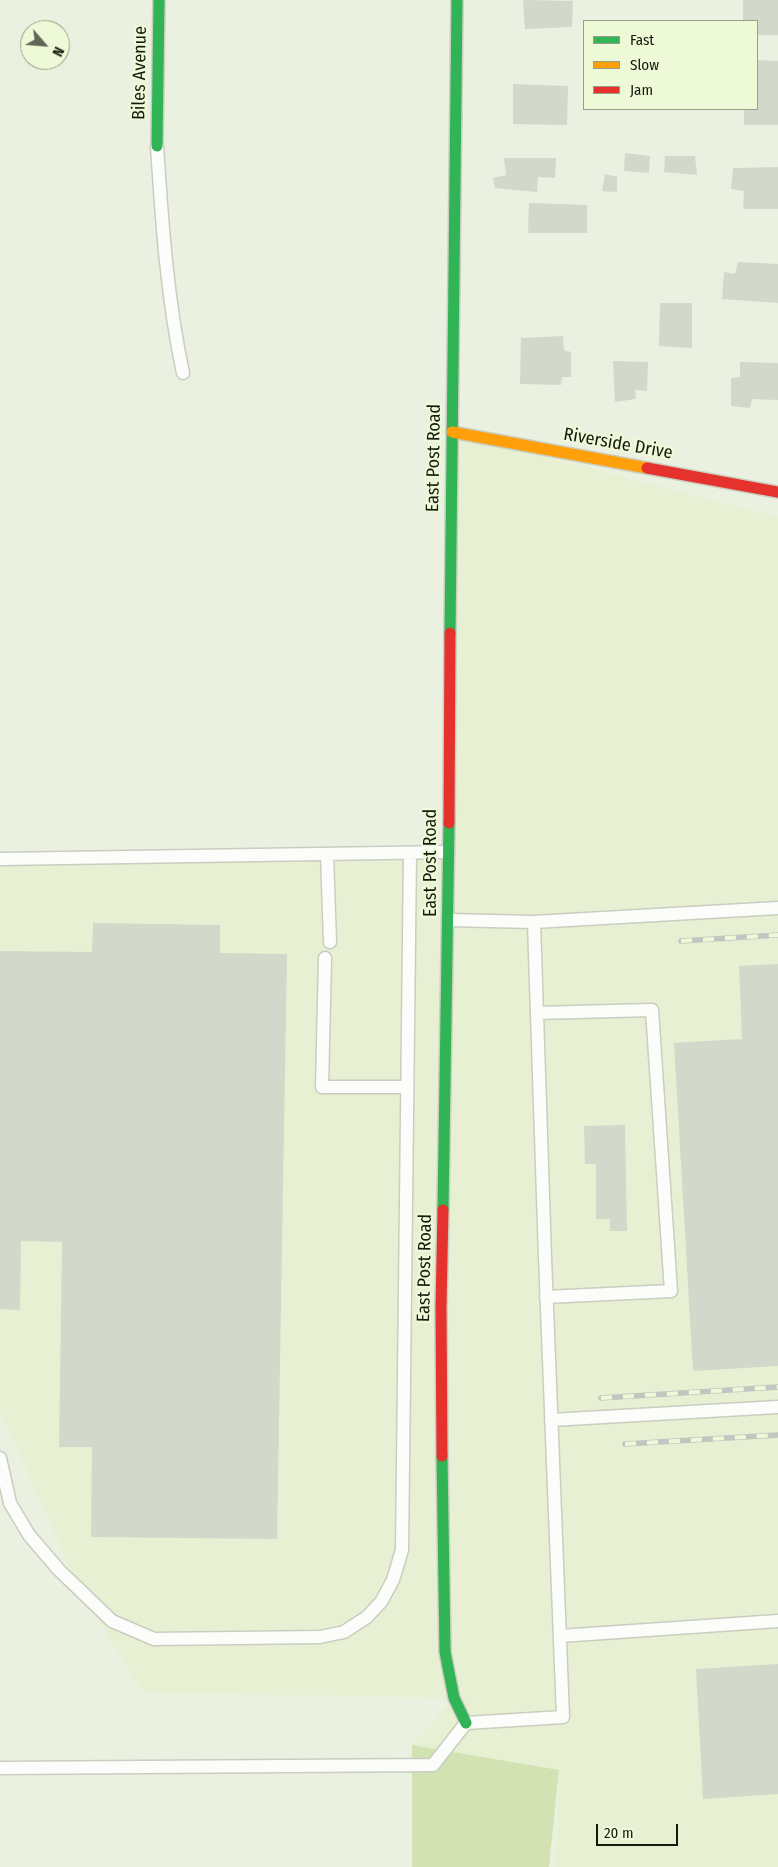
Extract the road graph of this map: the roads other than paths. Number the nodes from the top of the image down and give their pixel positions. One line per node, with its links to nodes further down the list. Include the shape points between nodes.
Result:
1 (159, 0): 3 (street, Biles Avenue)
2 (457, 0): 5 (street, East Post Road)
3 (157, 146): 4 (lane, via 163,249 174,333)
4 (183, 373)
5 (452, 432): 6 (street, Riverside Drive); 7 (street, East Post Road)
6 (778, 492)
7 (448, 852): 8 (lane); 12 (street, East Post Road)
8 (410, 853): 9 (lane); 17 (lane)
9 (327, 854): 10 (lane); 14 (lane)
10 (0, 859)
11 (778, 908): 13 (lane)
12 (448, 920): 13 (lane); 24 (street, East Post Road, via 441,1307 445,1652 454,1698)
13 (534, 922): 16 (lane)
14 (330, 942)
15 (325, 958): 17 (lane, via 322,1087)
16 (537, 1013): 18 (lane); 18 (lane, via 652,1010 671,1291)
17 (407, 1087): 21 (lane, via 402,1550 393,1580 381,1602 367,1617 344,1632 320,1637 154,1639 146,1636 112,1621 58,1570 29,1535 10,1503)
18 (546, 1297): 20 (lane)
19 (778, 1407): 20 (lane)
20 (551, 1420): 23 (lane)
21 (0, 1458)
22 (778, 1621): 23 (lane)
23 (560, 1636): 24 (lane, via 563,1717)
24 (466, 1723): 25 (lane, via 433,1765)
25 (0, 1768)

